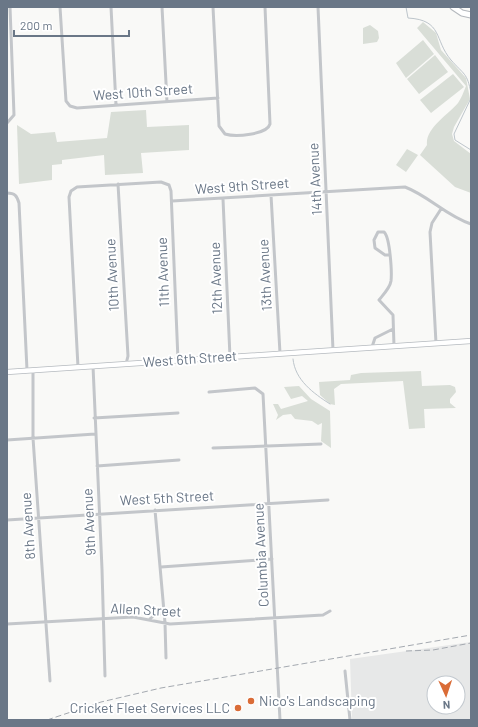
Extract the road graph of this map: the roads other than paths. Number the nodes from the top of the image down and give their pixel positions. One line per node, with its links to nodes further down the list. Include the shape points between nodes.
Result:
1 (10, 7): 13 (street, via 14,117)
2 (60, 7): 12 (street, West 10th Street, via 66,101 70,106 77,108)
3 (111, 7): 12 (street)
4 (162, 7): 11 (street)
5 (213, 7): 10 (street)
6 (265, 7): 10 (street, via 269,127 263,132 228,135 219,126)
7 (318, 7): 15 (street, 14th Avenue)
8 (453, 7): 9 (main road)
9 (471, 15)
10 (218, 98): 11 (street, West 10th Street)
11 (167, 102): 12 (street, West 10th Street)
12 (116, 105)
13 (7, 123)
14 (118, 184): 19 (street, 11th Avenue, via 168,184); 32 (street, 10th Avenue, via 128,356); 34 (street, via 77,187 71,191 69,197)
15 (326, 191): 17 (street, West 9th Street); 20 (street, West 9th Street, via 405,187); 28 (street, 14th Avenue)
16 (7, 193): 35 (street, 8th Avenue, via 14,193 19,203)
17 (271, 196): 18 (street, West 9th Street); 29 (street, 13th Avenue)
18 (223, 199): 19 (street, West 9th Street); 30 (street, 12th Avenue)
19 (172, 201): 31 (street, 11th Avenue)
20 (441, 209): 21 (street, West 9th Street, via 459,221); 25 (street, via 432,223 430,232)
21 (471, 224)
22 (390, 255): 22 (street, via 388,235 378,232 374,240 375,248 385,255); 23 (street, via 391,282 379,300 393,315)
23 (393, 329): 26 (street); 27 (street, via 375,338)
24 (471, 341): 25 (street, West 6th Street)
25 (436, 343): 26 (street, West 6th Street)
26 (394, 346): 27 (street, West 6th Street)
27 (372, 347): 28 (street, West 6th Street)
28 (333, 350): 29 (street, West 6th Street)
29 (280, 353): 30 (street, West 6th Street)
30 (230, 357): 31 (street, West 6th Street)
31 (178, 360): 32 (street, West 6th Street)
32 (126, 364): 33 (street, West 6th Street)
33 (93, 366): 34 (street, West 6th Street); 39 (street, 9th Avenue)
34 (78, 367): 35 (street, West 6th Street)
35 (30, 370): 36 (street, West 6th Street); 41 (street, 8th Avenue)
36 (7, 372)
37 (209, 392): 44 (street, Columbia Avenue, via 255,388 260,391 263,394)
38 (178, 413): 39 (street)
39 (94, 418): 40 (street, 9th Avenue)
40 (95, 434): 41 (street); 47 (street, 9th Avenue)
41 (33, 438): 42 (street); 52 (street, 8th Avenue)
42 (7, 440)
43 (321, 444): 44 (street)
44 (266, 446): 45 (street); 49 (street, Columbia Avenue)
45 (213, 448)
46 (179, 460): 47 (street)
47 (97, 466): 51 (street, 9th Avenue)
48 (328, 500): 49 (street, West 5th Street)
49 (269, 503): 50 (street, West 5th Street); 54 (street, Columbia Avenue)
50 (156, 510): 51 (street, West 5th Street); 55 (street)
51 (100, 513): 52 (street, West 5th Street); 58 (street, 9th Avenue)
52 (38, 517): 53 (street, West 5th Street); 61 (street, 8th Avenue)
53 (7, 520)
54 (272, 560): 55 (street); 59 (street, Columbia Avenue)
55 (161, 567): 57 (street)
56 (330, 611): 59 (street, Allen Street, via 323,615)
57 (164, 613): 60 (street, via 154,615); 62 (street)
58 (104, 618): 60 (street, Allen Street); 61 (street, Allen Street); 66 (street, 9th Avenue)
59 (275, 618): 62 (street, Allen Street); 68 (street, Columbia Avenue)
60 (150, 619): 62 (street, Allen Street)
61 (45, 621): 63 (street, Allen Street); 67 (street, 8th Avenue)
62 (165, 623): 64 (street)
63 (7, 624)
64 (166, 658)
65 (345, 671): 69 (street)
66 (105, 676)
67 (50, 681)
68 (280, 720)
69 (350, 720)

